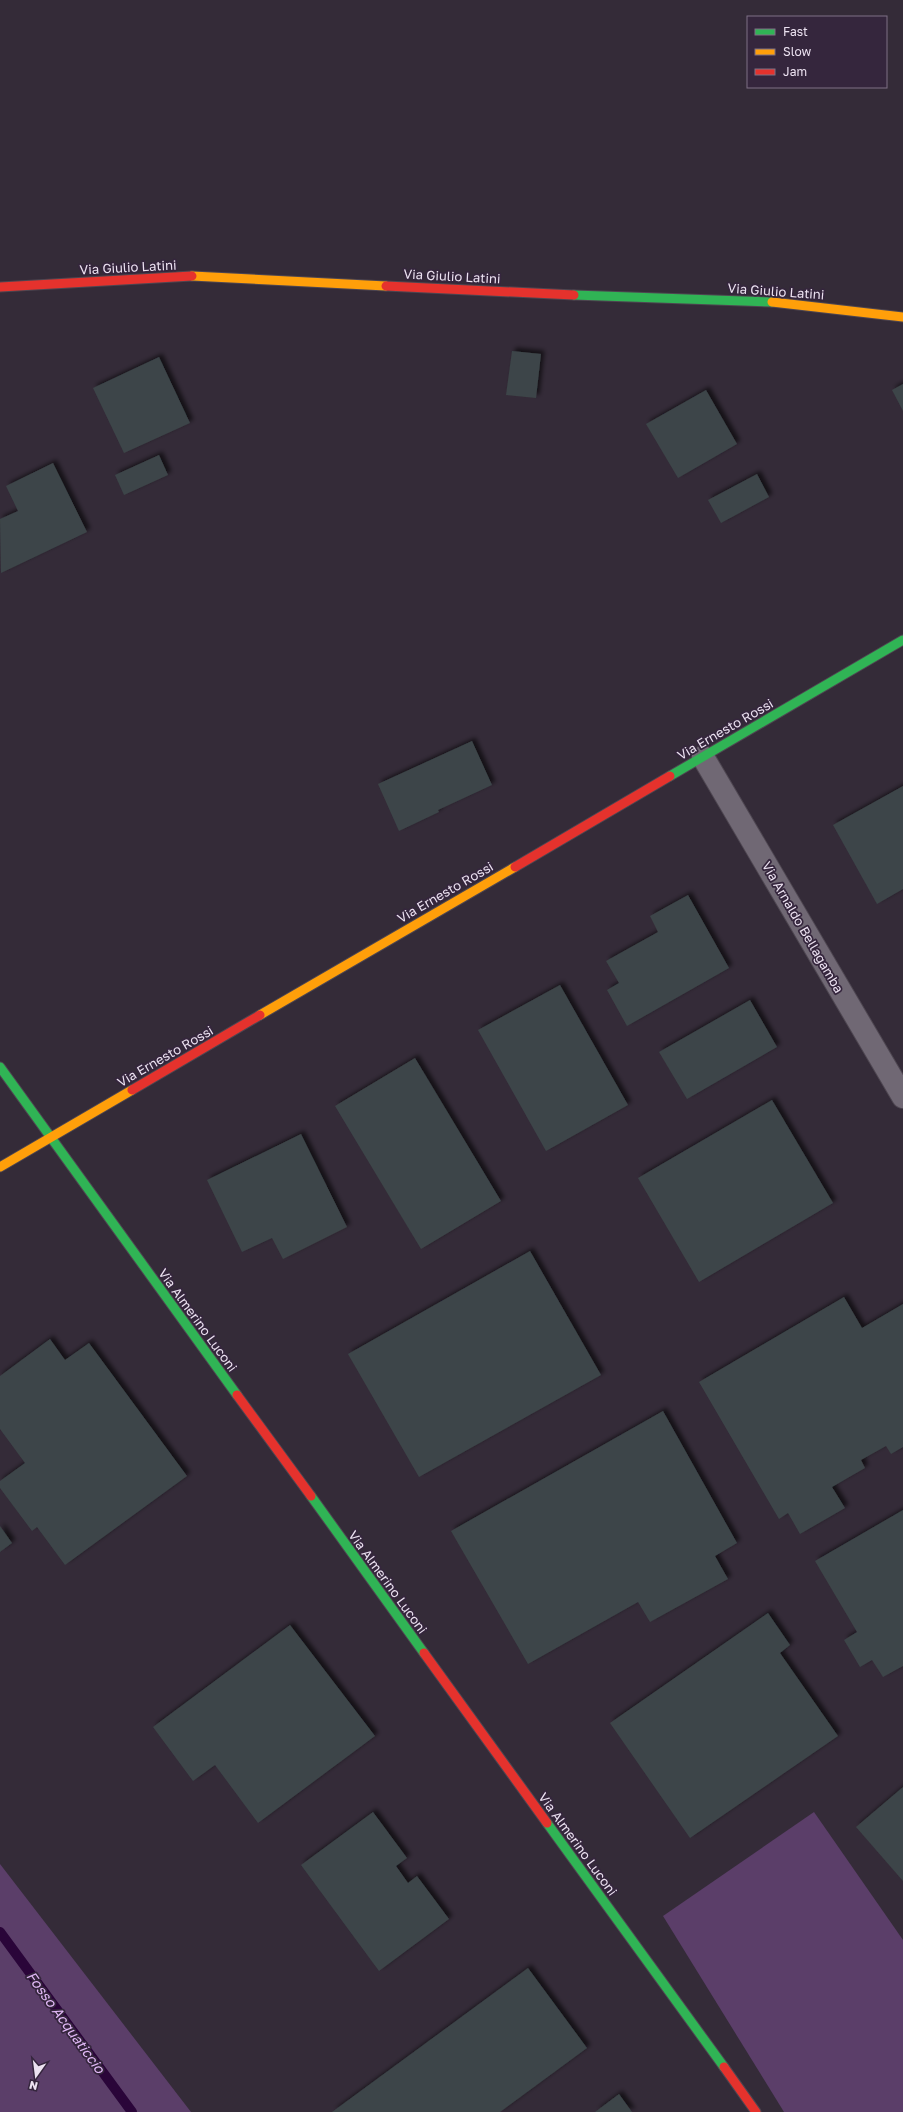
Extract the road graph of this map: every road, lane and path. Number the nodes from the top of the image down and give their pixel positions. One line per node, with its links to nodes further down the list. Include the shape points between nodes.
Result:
1 (0, 287): 2 (street, Via Giulio Latini, via 198,276 452,290 790,303)
2 (903, 317)
3 (903, 640): 4 (street, Via Ernesto Rossi)
4 (703, 757): 6 (street, Via Arnaldo Bellagamba); 7 (street, Via Ernesto Rossi)
5 (0, 1067): 7 (street, Via Almerino Luconi)
6 (903, 1097)
7 (50, 1138): 8 (street, Via Ernesto Rossi); 9 (street, Via Almerino Luconi)
8 (0, 1167)
9 (756, 2112)

